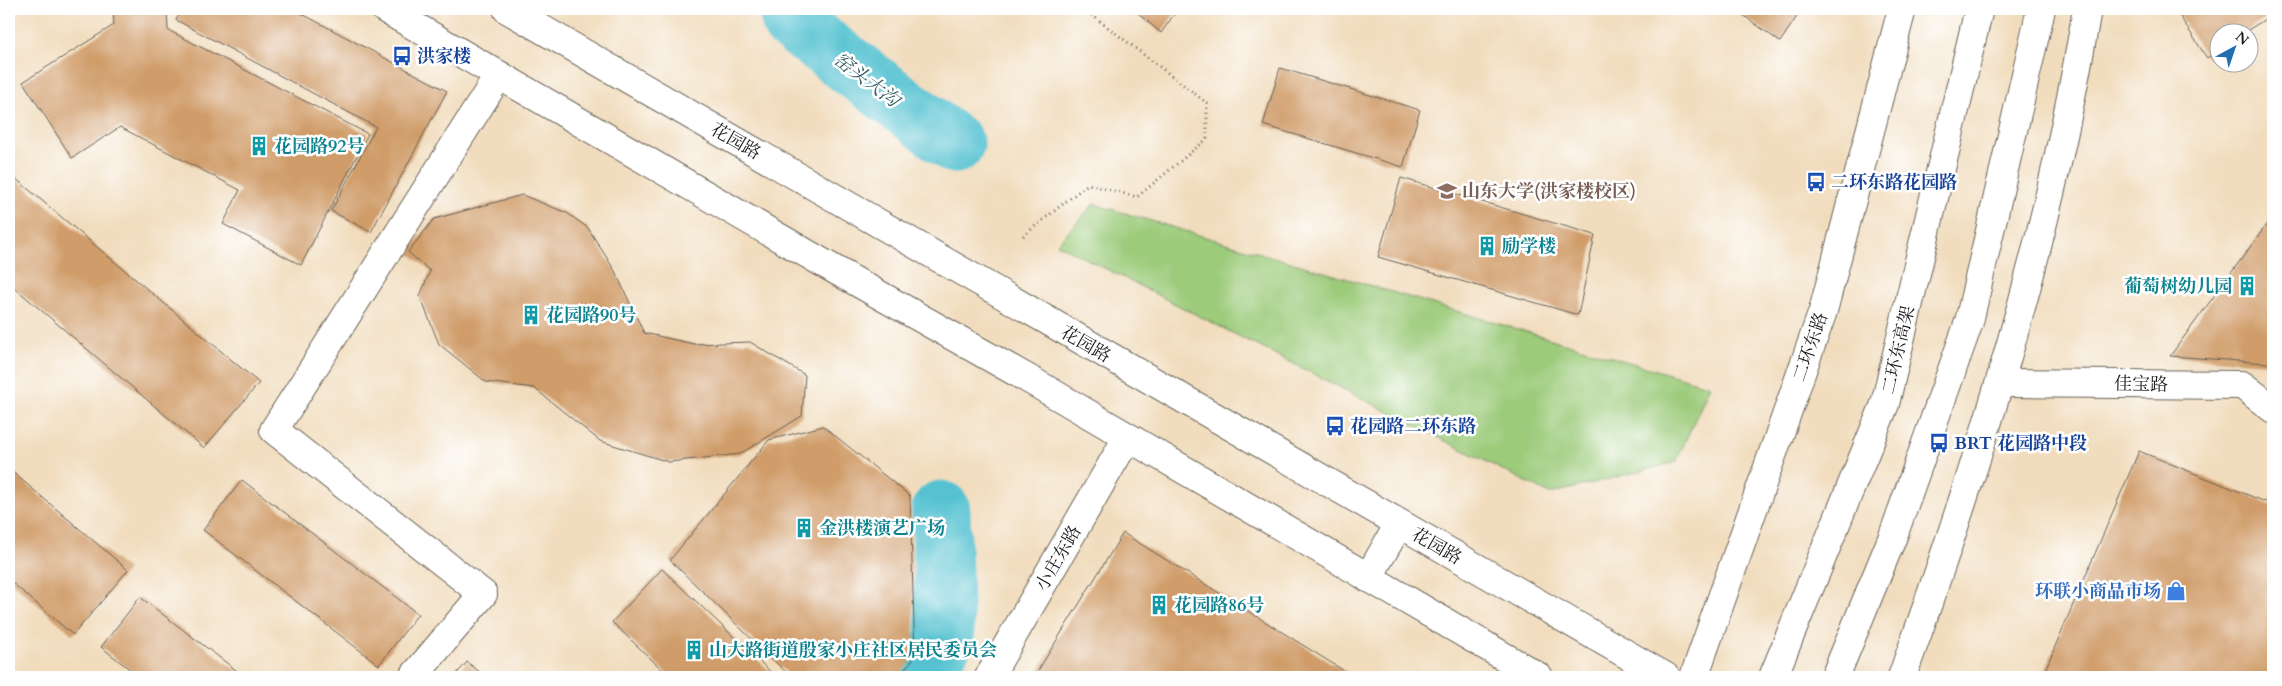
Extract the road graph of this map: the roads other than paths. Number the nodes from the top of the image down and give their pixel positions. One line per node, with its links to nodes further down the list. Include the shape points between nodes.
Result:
1 (384, 9): 7 (main road)
2 (1902, 9): 17 (main road, 二环东路, via 1822,311)
3 (1979, 9): 18 (main road, 二环东高架, via 1885,404)
4 (2041, 9): 19 (main road, via 1969,322 1893,536)
5 (2087, 9): 8 (main road, via 2062,145)
6 (511, 10): 11 (main road, 花园路)
7 (499, 75): 10 (main road); 13 (main road, via 274,430 483,594)
8 (2000, 383): 9 (main road, 佳宝路, via 2242,386); 20 (main road, via 1940,571)
9 (2273, 409)
10 (1127, 438): 12 (main road); 14 (main road, 小庄东路)
11 (1399, 524): 12 (main road); 16 (main road, 花园路)
12 (1368, 578): 15 (main road)
13 (413, 677)
14 (989, 677)
15 (1539, 677)
16 (1666, 677)
17 (1694, 677)
18 (1773, 677)
19 (1835, 677)
20 (1902, 677)

